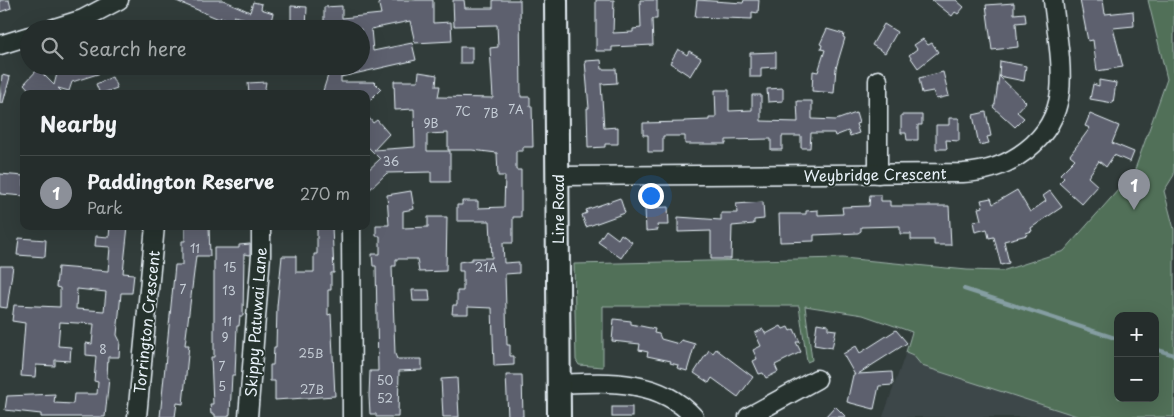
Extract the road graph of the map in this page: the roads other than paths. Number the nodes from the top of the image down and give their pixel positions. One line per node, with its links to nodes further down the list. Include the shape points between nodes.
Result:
1 (119, 0): 4 (street)
2 (556, 0): 9 (main road, Line Road)
3 (1053, 0): 8 (street, Weybridge Crescent, via 1060,93 1055,113 1030,148 1005,165 977,173)
4 (77, 20)
5 (20, 39): 6 (street)
6 (0, 45)
7 (878, 80): 8 (street)
8 (878, 174): 9 (street, Weybridge Crescent)
9 (556, 176): 14 (main road, Line Road)
10 (155, 230): 15 (street, Torrington Crescent)
11 (261, 230): 16 (street, Skippy Patuwai Lane)
12 (350, 230): 17 (street)
13 (817, 379): 20 (street)
14 (558, 384): 18 (main road, Line Road); 19 (street, via 609,383 646,387 674,400)
15 (137, 417)
16 (248, 417)
17 (352, 417)
18 (559, 417)
19 (694, 417)
20 (748, 417)

